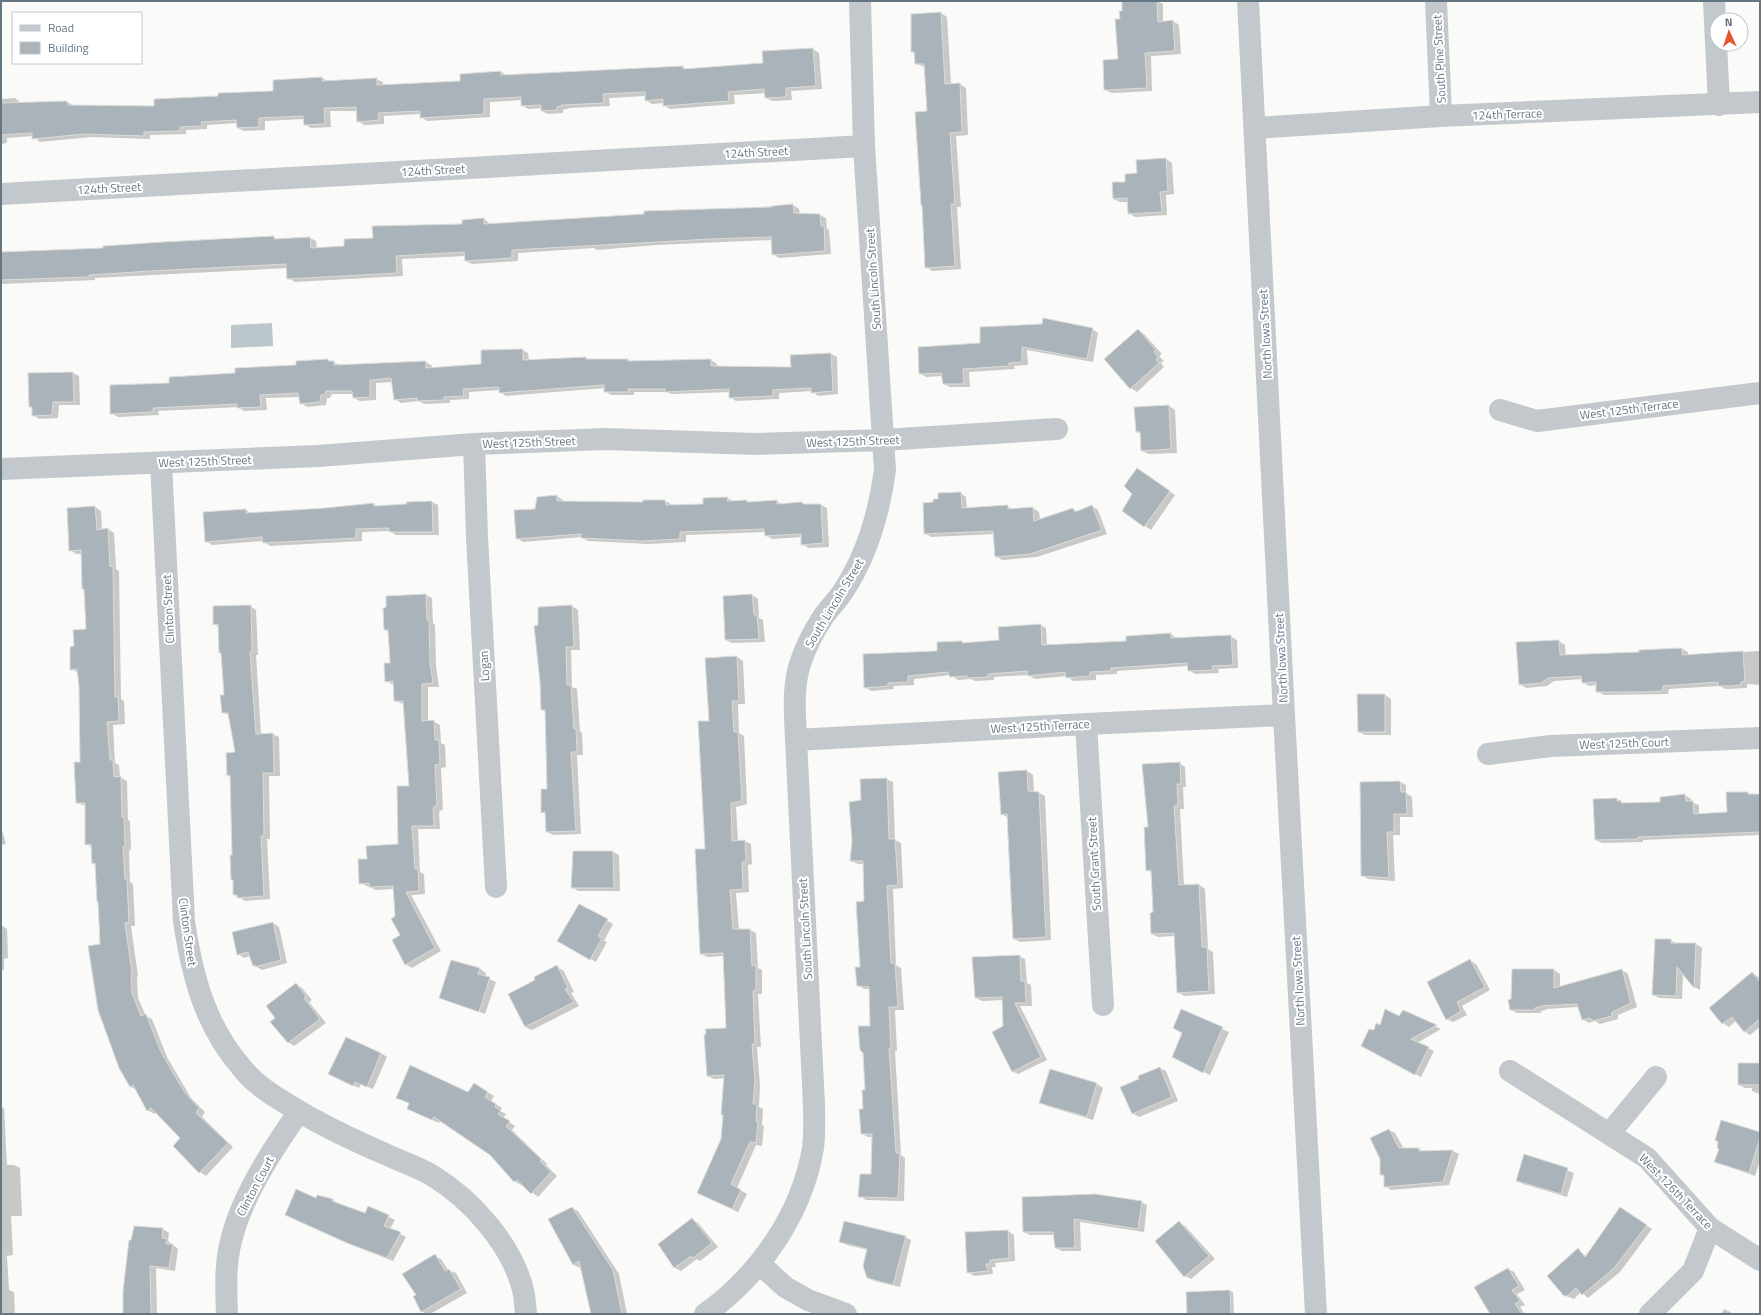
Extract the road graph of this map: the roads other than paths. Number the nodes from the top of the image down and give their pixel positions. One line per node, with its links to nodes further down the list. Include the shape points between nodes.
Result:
1 (860, 1): 9 (street, South Lincoln Street)
2 (1248, 1): 8 (street, North Iowa Street)
3 (1436, 1): 7 (street, South Pine Street)
4 (1714, 1): 6 (street)
5 (1760, 102): 6 (street, 124th Terrace)
6 (1719, 105): 7 (street, 124th Terrace)
7 (1441, 116): 8 (street, 124th Terrace)
8 (1255, 128): 18 (street, North Iowa Street)
9 (864, 146): 10 (street, 124th Street); 14 (street, South Lincoln Street)
10 (1, 194)
11 (1760, 393): 12 (street, West 125th Terrace, via 1538,420)
12 (1500, 410)
13 (1057, 429): 14 (street, West 125th Street)
14 (883, 440): 15 (street, West 125th Street, via 756,444 605,439); 21 (street, South Lincoln Street, via 885,470 882,498 872,534 858,566 842,593 823,616 800,662 796,683)
15 (474, 444): 16 (street, West 125th Street, via 318,456); 23 (street, Logan)
16 (161, 463): 17 (street, West 125th Street); 27 (street, Clinton Street, via 184,921 189,958 200,997 215,1030 242,1068 265,1091)
17 (1, 469)
18 (1284, 715): 19 (street, West 125th Terrace); 36 (street, North Iowa Street)
19 (1086, 724): 21 (street, West 125th Terrace); 24 (street, South Grant Street)
20 (1760, 738): 22 (street, West 125th Court, via 1551,746)
21 (796, 740): 31 (street, South Lincoln Street, via 814,1105 813,1146 798,1200)
22 (1488, 754)
23 (496, 887)
24 (1103, 1005)
25 (1510, 1071): 28 (street, West 126th Terrace)
26 (1656, 1077): 28 (street)
27 (299, 1112): 32 (street, Clinton Court, via 283,1134 240,1211 230,1242 226,1287); 33 (street, Clinton Street, via 319,1124 433,1176 469,1204 493,1230 508,1253 523,1289)
28 (1609, 1134): 29 (street, West 126th Terrace, via 1647,1158)
29 (1710, 1228): 30 (street, West 126th Terrace); 37 (street, via 1693,1270)
30 (1760, 1260)
31 (760, 1264): 34 (street, South Lincoln Street); 35 (street, via 785,1287 808,1300)
32 (227, 1314)
33 (526, 1314)
34 (705, 1314)
35 (846, 1314)
36 (1316, 1314)
37 (1650, 1314)

